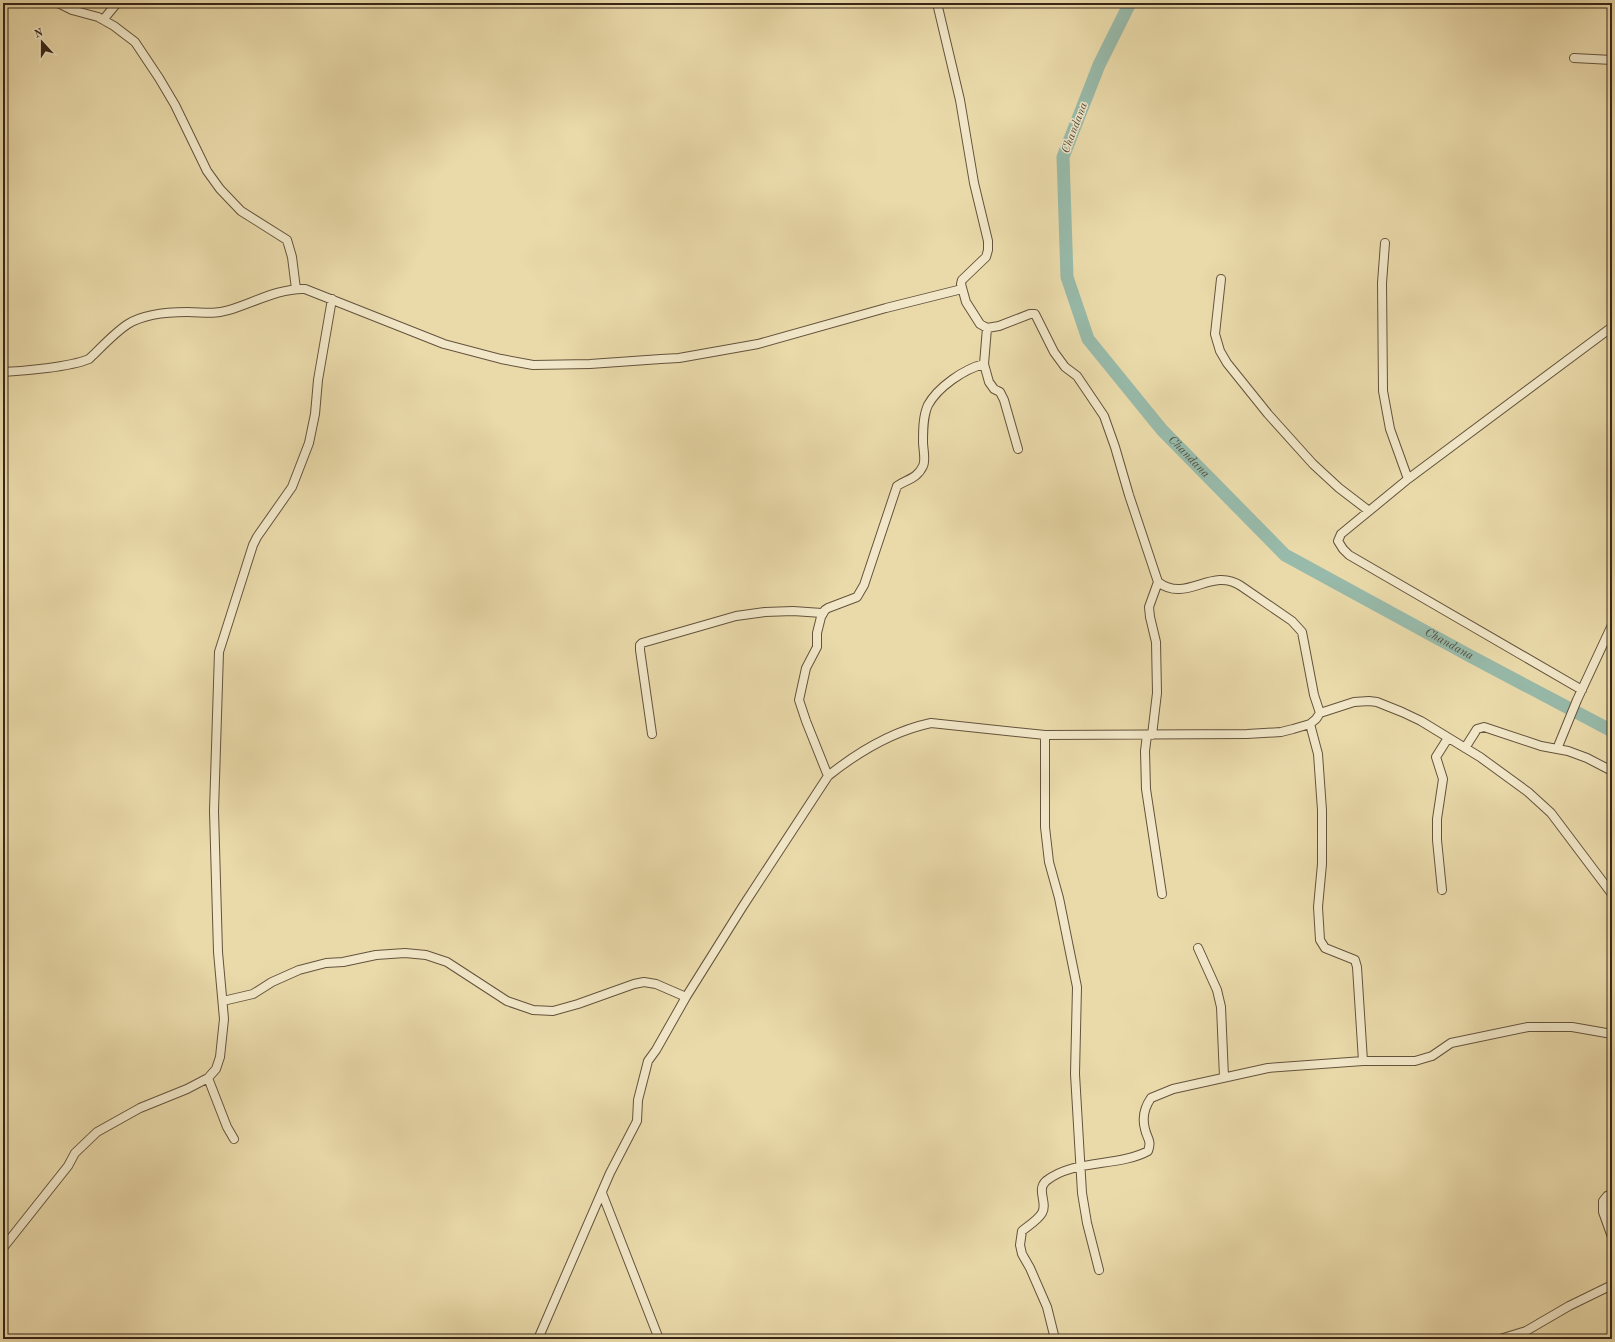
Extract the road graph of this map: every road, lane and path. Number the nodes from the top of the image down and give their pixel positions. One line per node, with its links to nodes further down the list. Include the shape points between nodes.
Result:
1 (58, 3): 4 (street)
2 (117, 3): 4 (street)
3 (937, 3): 10 (street, via 960,100 974,183 988,241 986,257 962,280)
4 (103, 20): 9 (street, via 135,42 145,56 175,105 207,171 220,189 241,212 287,240)
5 (1574, 58): 6 (street)
6 (1612, 60)
7 (1385, 243): 17 (street, via 1382,283 1383,391 1390,429)
8 (1221, 279): 18 (street, via 1215,334 1227,363 1312,464)
9 (296, 289): 11 (street, via 305,289); 15 (street, via 212,314 187,312 154,315 127,325 89,359 82,362)
10 (962, 289): 11 (street, via 758,344 679,358 533,365 444,344); 13 (street, via 966,302 980,324)
11 (332, 299): 38 (street, via 310,443 292,487 257,536 219,652 214,811 218,952)
12 (1612, 327): 17 (street)
13 (987, 328): 14 (street); 19 (street, via 1035,314 1058,357 1089,392 1104,416)
14 (984, 364): 16 (street, via 989,382 1000,392 1004,400); 20 (street, via 961,373 937,394 929,405 924,416 924,464 915,477 897,486 859,596 828,608)
15 (3, 372)
16 (1018, 449)
17 (1408, 479): 18 (street)
18 (1369, 510): 22 (street, via 1341,534 1338,541 1349,555)
19 (1158, 582): 23 (street, via 1168,588 1182,590 1221,579 1235,582 1292,621 1304,638 1314,695); 27 (street, via 1149,607 1156,642 1157,678)
20 (822, 613): 25 (street, via 793,611 736,616 642,643 640,650); 32 (street, via 816,647 806,668 800,700)
21 (1612, 625): 22 (street)
22 (1582, 690): 30 (street)
23 (1320, 713): 24 (street); 28 (street, via 1354,702 1377,702 1402,712)
24 (1310, 724): 27 (street, via 1281,732); 40 (street, via 1318,754 1322,810 1322,864 1318,907 1320,940 1325,948 1355,960)
25 (652, 734)
26 (1045, 735): 27 (street); 32 (street, via 931,723 919,725 891,736 845,762); 44 (street, via 1045,827 1049,862 1077,987 1075,1074)
27 (1150, 735): 34 (street, via 1145,751 1146,789)
28 (1448, 738): 29 (street); 33 (street, via 1436,757 1443,779 1437,819)
29 (1465, 748): 30 (street, via 1477,729 1484,727); 35 (street, via 1507,776 1551,813)
30 (1557, 749): 31 (street, via 1587,758)
31 (1612, 771)
32 (828, 776): 37 (street)
33 (1442, 890)
34 (1162, 894)
35 (1612, 894)
36 (1198, 948): 41 (street, via 1217,990 1221,1007)
37 (686, 997): 38 (street, via 656,984 644,982 553,1011 533,1010 507,1001 447,962 426,955 405,953 319,964 272,982 253,994); 45 (street, via 648,1061 638,1100 637,1122)
38 (223, 1001): 42 (street, via 220,1058 216,1069)
39 (1612, 1034): 40 (street, via 1572,1027 1528,1027 1451,1043 1432,1056 1415,1061)
40 (1363, 1061): 41 (street, via 1268,1068)
41 (1224, 1077): 44 (street, via 1173,1089 1150,1098 1144,1112 1145,1131 1150,1144 1148,1151 1139,1156)
42 (208, 1078): 43 (street); 48 (street, via 140,1108 97,1132 75,1153 68,1166)
43 (234, 1140)
44 (1081, 1166): 49 (street, via 1087,1223); 53 (street, via 1058,1174 1041,1188 1044,1208 1042,1214 1022,1231 1020,1240 1022,1254 1047,1307)
45 (602, 1194): 51 (street); 52 (street)
46 (1612, 1194): 47 (street, via 1603,1201)
47 (1612, 1237)
48 (3, 1248)
49 (1099, 1270)
50 (1612, 1285): 54 (street, via 1526,1331)
51 (538, 1339)
52 (659, 1339)
53 (1056, 1339)
54 (1500, 1339)

